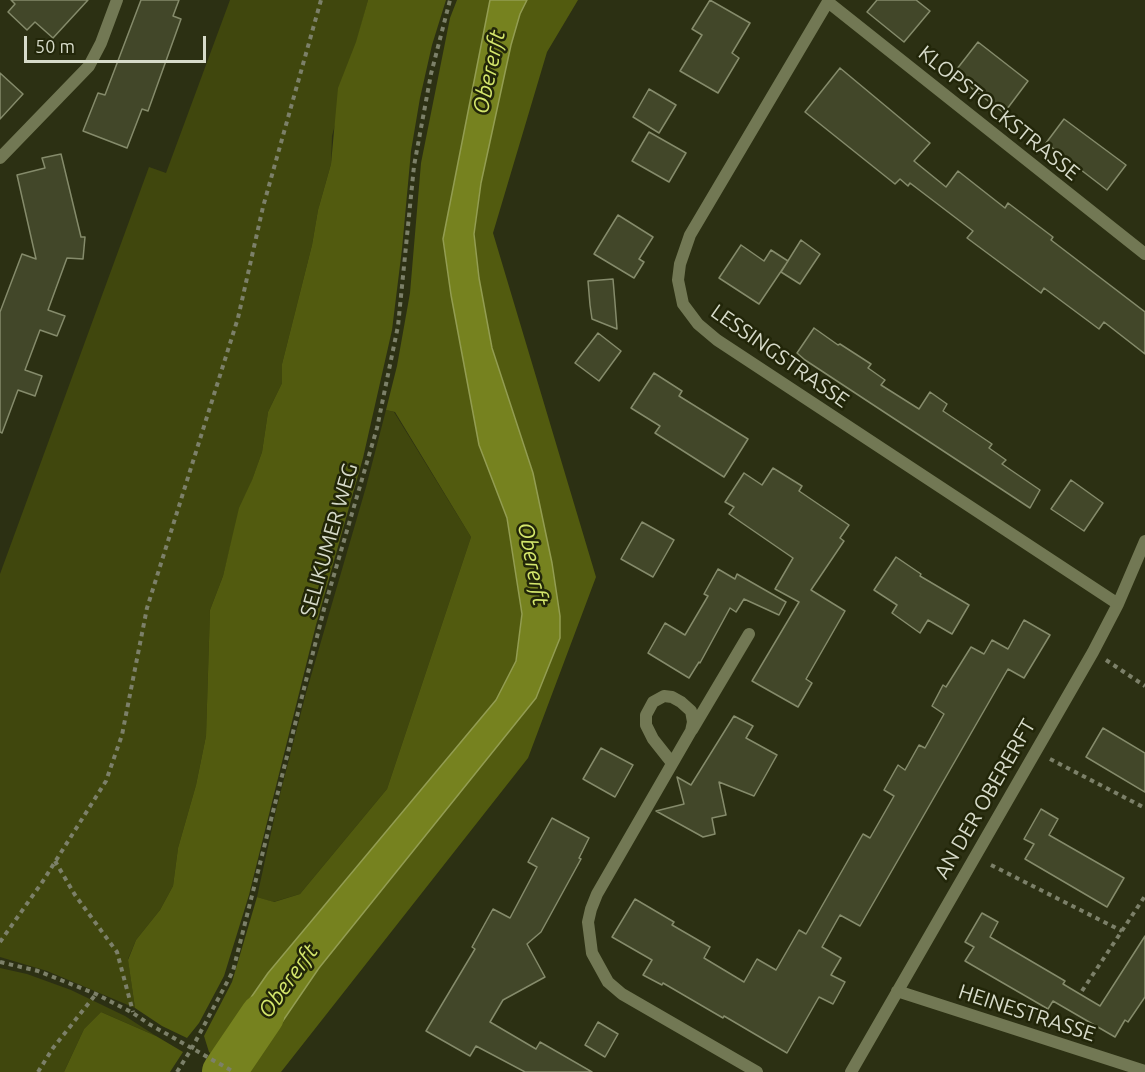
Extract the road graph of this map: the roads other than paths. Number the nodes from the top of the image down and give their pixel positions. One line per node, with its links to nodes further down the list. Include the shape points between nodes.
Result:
1 (117, 0): 3 (street, via 89,66)
2 (829, 1): 4 (street, KLOPSTOCKSTRASSE); 6 (street, LESSINGSTRASSE, via 690,234 678,280 683,304 717,340)
3 (0, 158)
4 (1145, 254)
5 (1145, 541): 6 (street, AN DER OBERERFT)
6 (1118, 604): 10 (street, AN DER OBERERFT)
7 (748, 634): 8 (street)
8 (692, 731): 9 (street); 9 (street, via 692,711 681,702 664,696 653,702 646,725)
9 (672, 763): 12 (street, via 603,881 591,909 588,922 592,953 609,982 622,994)
10 (897, 991): 11 (street, HEINESTRASSE); 13 (street, AN DER OBERERFT)
11 (1145, 1071)
12 (757, 1072)
13 (850, 1072)

